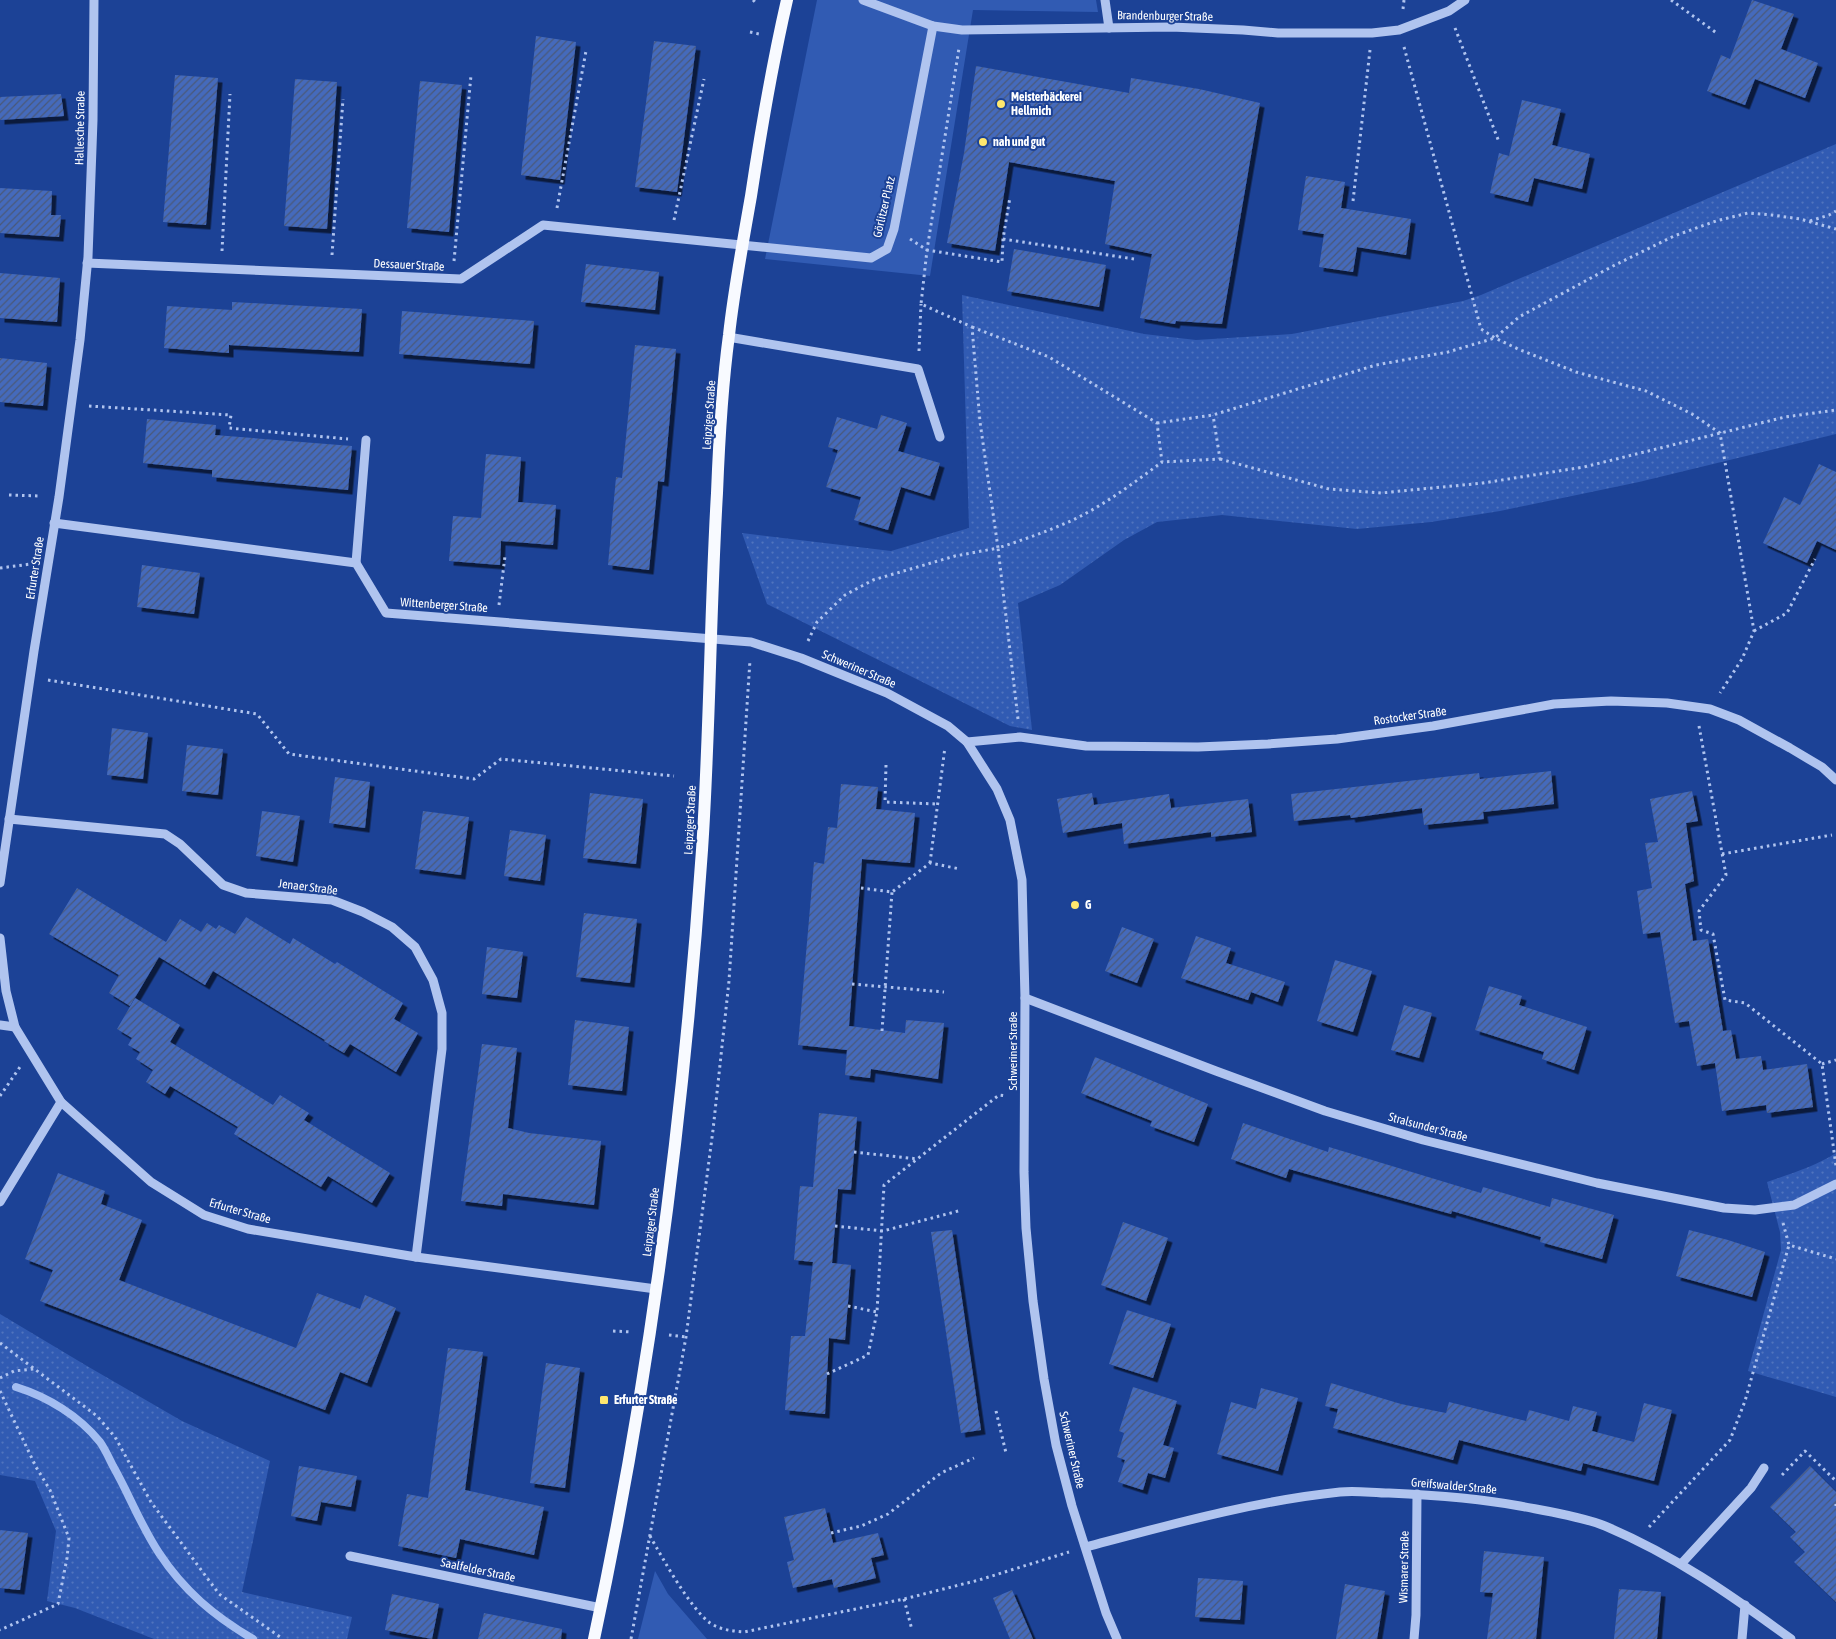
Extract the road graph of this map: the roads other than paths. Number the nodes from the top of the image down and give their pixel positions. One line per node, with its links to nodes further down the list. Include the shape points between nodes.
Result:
1 (94, 0): 9 (street, Hallesche Straße)
2 (787, 0): 8 (main road, Leipziger Straße, via 768,83)
3 (863, 0): 6 (street, Brandenburger Straße)
4 (1105, 0): 7 (street)
5 (1465, 0): 7 (street, Brandenburger Straße, via 1449,12 1399,30 1372,33)
6 (933, 26): 7 (street, Brandenburger Straße, via 962,30); 8 (street, Görlitzer Platz, via 894,229 887,249 871,258)
7 (1110, 28)
8 (743, 246): 9 (street, Dessauer Straße, via 543,225 461,279 452,280); 10 (main road, Leipziger Straße)
9 (88, 260): 13 (street, Erfurter Straße)
10 (728, 337): 11 (street, via 918,369); 15 (main road, Leipziger Straße, via 716,493)
11 (940, 436)
12 (366, 440): 14 (street)
13 (54, 523): 14 (street); 18 (street, Erfurter Straße)
14 (356, 563): 15 (street, Wittenberger Straße, via 386,613)
15 (712, 638): 16 (street, Schweriner Straße, via 751,642 801,658 886,693 948,726); 28 (main road, Leipziger Straße, via 702,847 691,988)
16 (967, 742): 17 (street, Rostocker Straße, via 1020,737 1086,746 1268,744 1433,726 1554,704 1667,703 1710,709 1738,720 1822,767); 21 (street, Schweriner Straße, via 997,789 1010,820 1022,880)
17 (1836, 780)
18 (9, 819): 19 (street, Erfurter Straße); 27 (street, Jenaer Straße, via 165,834 223,885 246,893 332,900 392,927 415,947 433,980 442,1013 442,1049)
19 (0, 883)
20 (0, 938): 23 (street, Erfurter Straße, via 6,990)
21 (1025, 998): 25 (street, Stralsunder Straße, via 1325,1111 1423,1140 1597,1183 1724,1208 1755,1210 1794,1205); 31 (street, Schweriner Straße, via 1025,1219 1033,1301 1056,1445)
22 (0, 1025): 23 (street)
23 (15, 1027): 24 (street, Erfurter Straße)
24 (61, 1102): 26 (street); 27 (street, Erfurter Straße, via 150,1182 204,1215 248,1228)
25 (1836, 1184)
26 (0, 1202)
27 (416, 1258): 28 (street, Erfurter Straße)
28 (656, 1289): 35 (main road, Leipziger Straße)
29 (1764, 1468): 33 (street, via 1751,1488)
30 (1417, 1494): 31 (street, Greifswalder Straße, via 1342,1492 1271,1502); 33 (street, Greifswalder Straße, via 1495,1501 1603,1525); 38 (street, Wismarer Straße)
31 (1086, 1547): 37 (street, Schweriner Straße)
32 (350, 1556): 35 (street, Saalfelder Straße)
33 (1682, 1563): 34 (street, Greifswalder Straße)
34 (1745, 1605): 39 (street); 40 (street, Greifswalder Straße)
35 (601, 1608): 36 (main road, Leipziger Straße)
36 (594, 1639)
37 (1117, 1639)
38 (1414, 1639)
39 (1742, 1639)
40 (1791, 1639)

